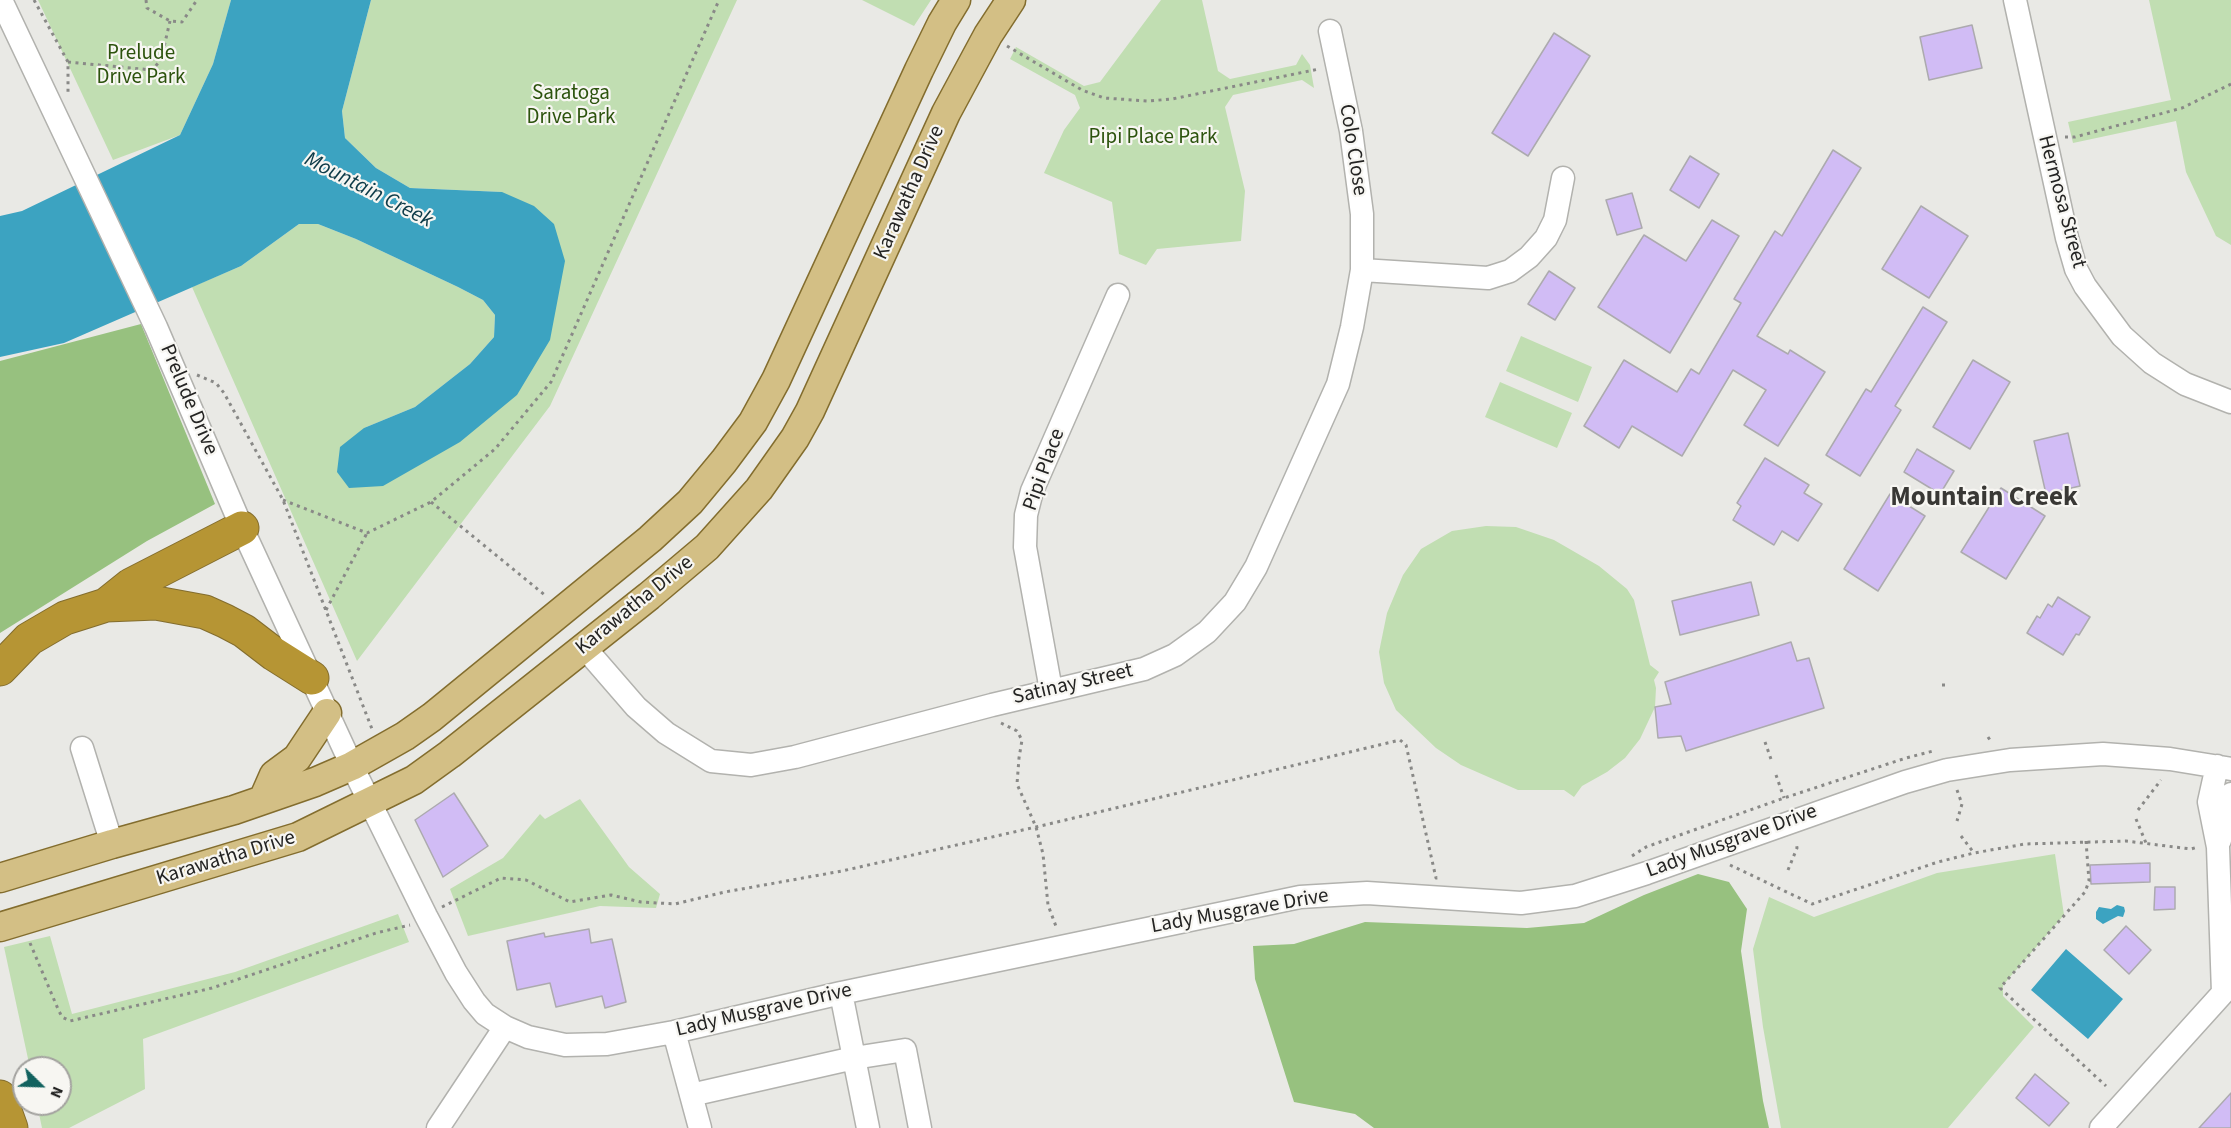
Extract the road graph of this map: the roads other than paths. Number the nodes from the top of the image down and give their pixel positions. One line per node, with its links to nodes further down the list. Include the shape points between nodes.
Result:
1 (0, 0): 12 (street, Prelude Drive, via 156,327)
2 (956, 0): 7 (main road, Karawatha Drive)
3 (968, 0): 7 (street, via 939,48)
4 (2014, 0): 11 (street, Hermosa Street, via 2067,238 2085,286 2122,336 2152,363 2186,384)
5 (999, 16): 14 (main road, Karawatha Drive, via 946,113 795,438 759,489 707,547)
6 (1330, 31): 9 (street, Colo Close, via 1351,131 1362,214)
7 (919, 70): 20 (main road, Karawatha Drive, via 781,370 753,422 724,461 690,502 650,539 447,705 405,736)
8 (1563, 178): 9 (street, via 1555,220 1546,238 1520,266 1501,275 1488,278)
9 (1362, 270): 17 (street, Satinay Street, via 1338,384 1256,567 1235,602 1207,632 1175,655 1144,669)
10 (1118, 295): 17 (street, Pipi Place, via 1032,491 1026,515 1025,547)
11 (2231, 402)
12 (242, 528): 13 (highway, via 131,585); 16 (street, Prelude Drive)
13 (106, 605): 15 (highway, via 65,618 46,629 21,646); 16 (highway, via 156,603 204,612 244,631)
14 (584, 647): 17 (street, Satinay Street, via 636,706 666,733 711,761 751,765); 24 (main road, Karawatha Drive, via 433,767)
15 (0, 669)
16 (312, 678): 18 (street, Prelude Drive)
17 (1051, 690)
18 (327, 713): 20 (street, Prelude Drive); 23 (main road, via 305,749 274,775)
19 (82, 748): 25 (street)
20 (352, 766): 23 (main road, Karawatha Drive); 24 (street, Prelude Drive)
21 (2224, 768): 26 (street, via 2209,802); 29 (street, Lady Musgrave Drive, via 2103,754 2010,760 1947,770 1575,896 1521,903 1367,893 1300,897)
22 (2231, 794): 26 (street)
23 (263, 800): 25 (main road, Karawatha Drive)
24 (369, 803): 28 (main road, Karawatha Drive, via 298,837); 31 (street, Lady Musgrave Drive, via 456,973 485,1014)
25 (112, 844): 27 (main road, Karawatha Drive)
26 (2218, 847): 30 (street)
27 (0, 878)
28 (13, 930)
29 (841, 993): 32 (street, Lady Musgrave Drive); 33 (street)
30 (2227, 996): 41 (street)
31 (505, 1027): 32 (street, Lady Musgrave Drive, via 565,1045 607,1044); 37 (street)
32 (674, 1032): 34 (street)
33 (854, 1058): 34 (street); 39 (street); 40 (street, via 905,1050)
34 (691, 1095): 38 (street)
35 (0, 1097): 36 (highway)
36 (11, 1128)
37 (438, 1128)
38 (700, 1128)
39 (868, 1128)
40 (920, 1128)
41 (2101, 1128)

